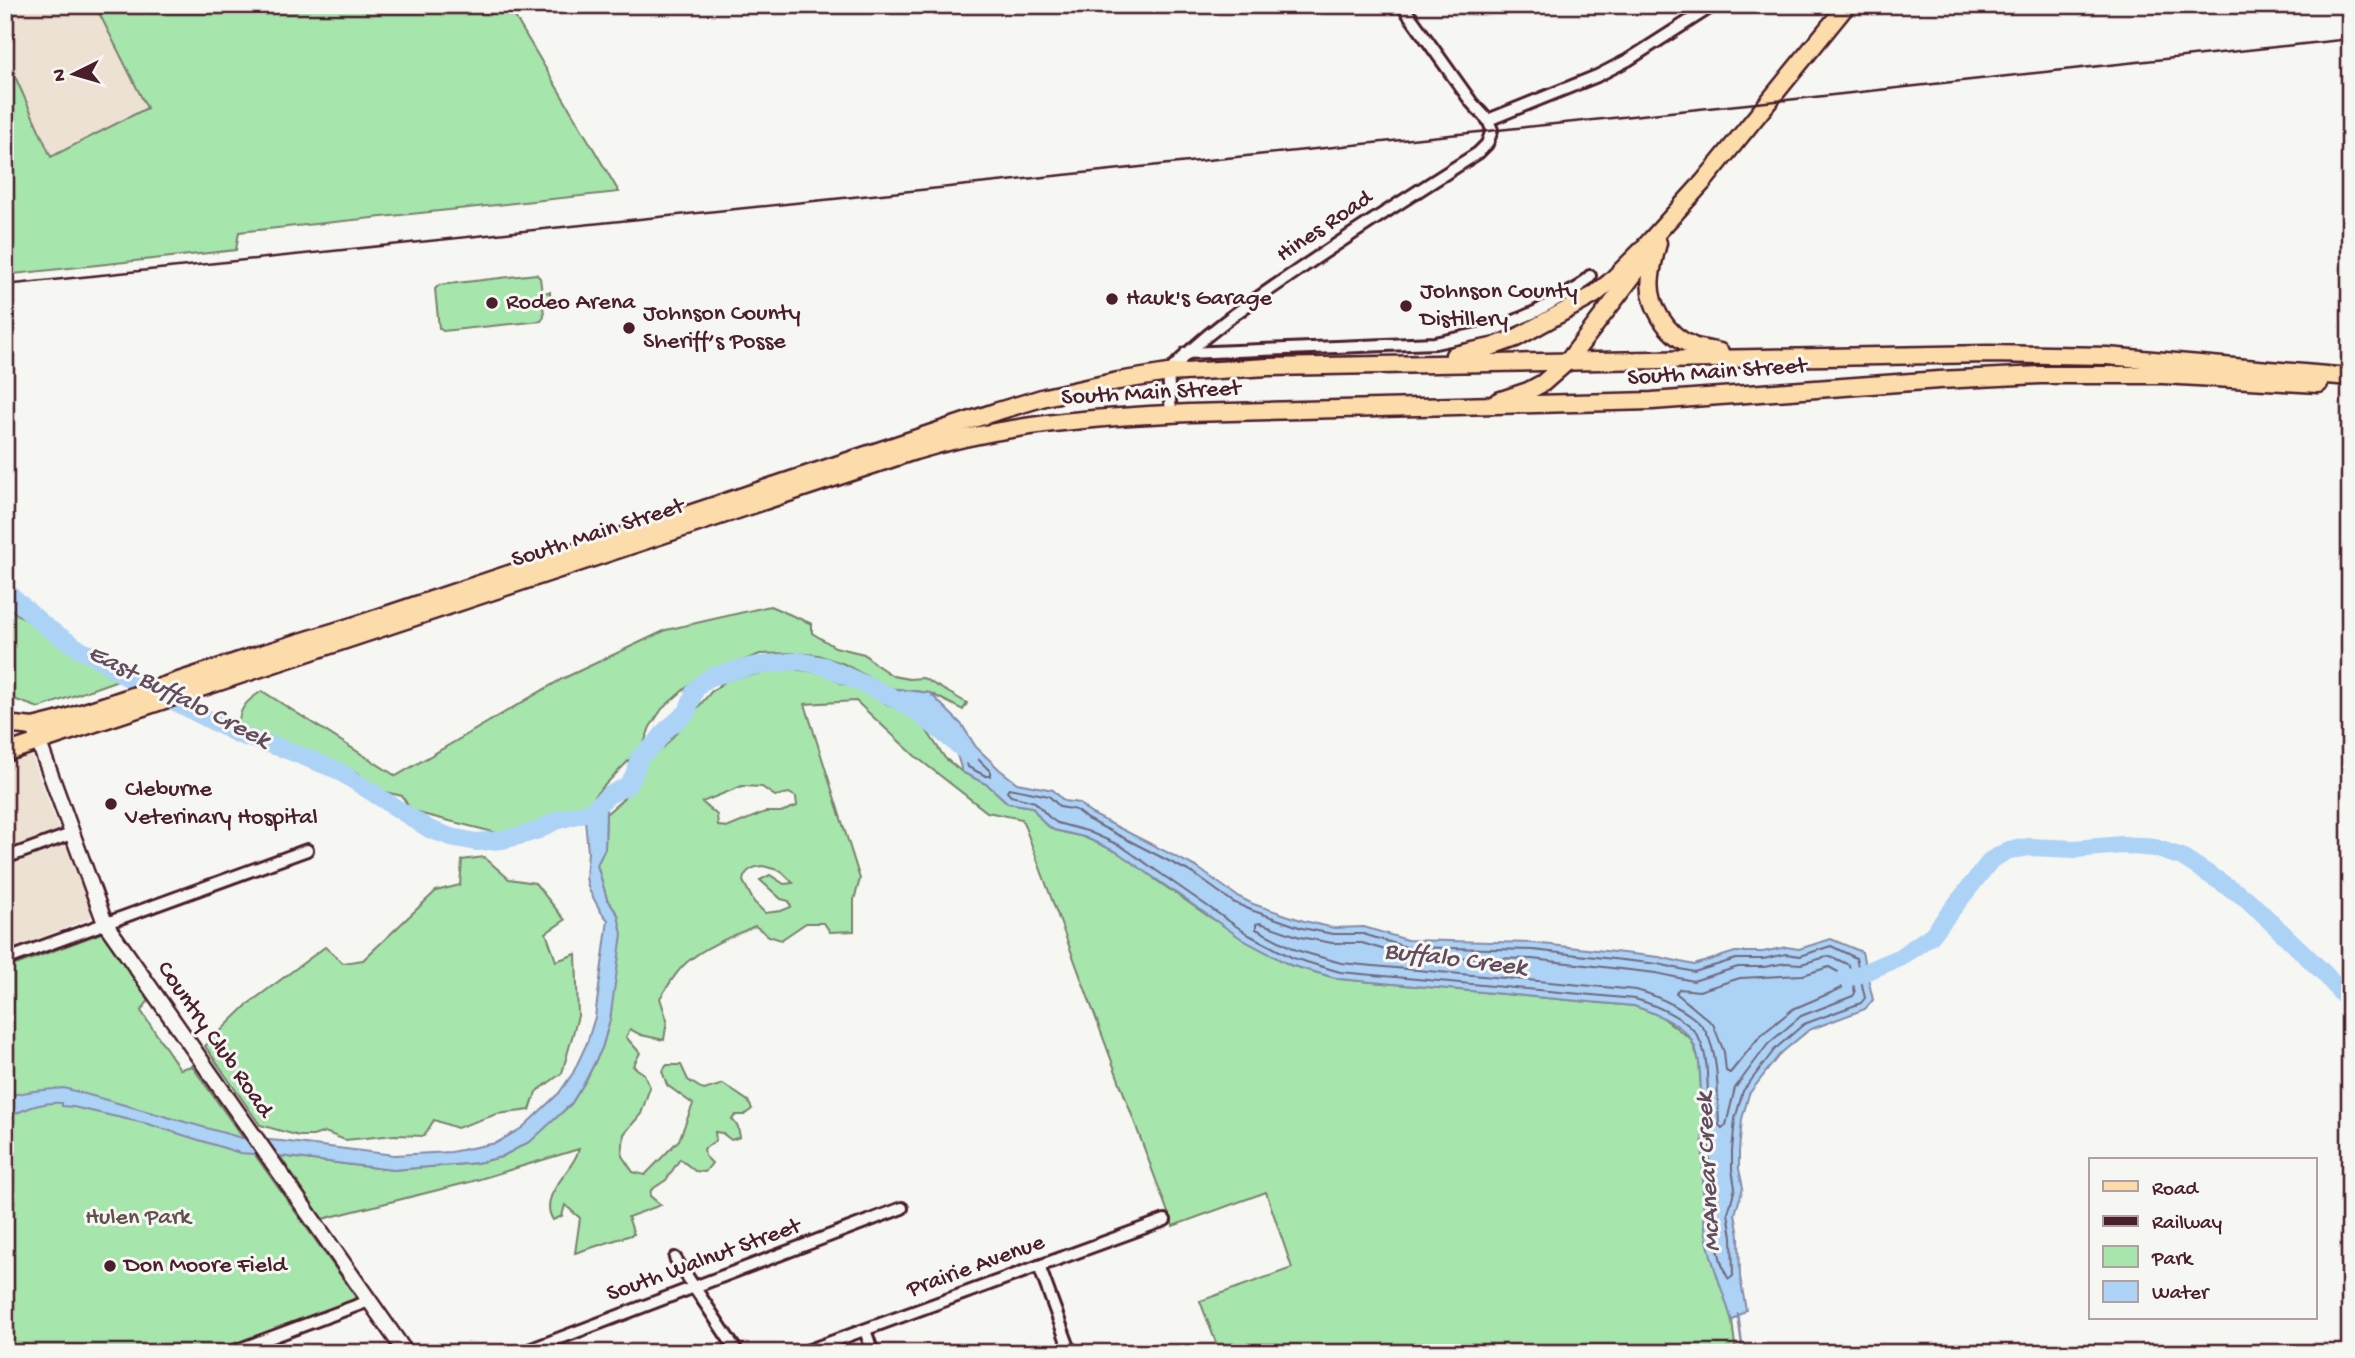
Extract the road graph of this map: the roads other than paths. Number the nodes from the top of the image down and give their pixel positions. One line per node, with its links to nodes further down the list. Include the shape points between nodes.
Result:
1 (1402, 5): 4 (street)
2 (1714, 5): 4 (street, via 1597,76)
3 (1847, 5): 5 (main road)
4 (1488, 120): 8 (street, Hines Road, via 1492,130 1478,153 1233,315)
5 (1704, 181): 6 (main road); 11 (main road, via 1594,295 1516,338)
6 (1658, 243): 9 (main road, via 1650,285 1663,321 1694,346); 10 (main road)
7 (1590, 276): 8 (street, via 1579,287 1492,331 1435,343)
8 (1186, 353): 12 (street, Hines Road)
9 (1743, 358): 10 (main road, South Main Street); 13 (main road, South Main Street, via 2108,356)
10 (1567, 361): 11 (main road, South Main Street); 15 (main road, via 1543,383)
11 (1414, 364): 12 (main road, South Main Street)
12 (1168, 373): 16 (street); 17 (main road, South Main Street, via 1045,397)
13 (2350, 377)
14 (2350, 387): 15 (main road, South Main Street, via 2163,375 2040,375 1652,401)
15 (1483, 407): 16 (main road, South Main Street)
16 (1171, 414): 17 (main road, South Main Street, via 1050,422 980,435)
17 (763, 496): 18 (main road, South Main Street, via 359,624)
18 (250, 665): 20 (main road, South Main Street); 21 (main road, South Main Street)
19 (5, 724): 20 (main road)
20 (33, 727): 21 (main road, Country Club Road)
21 (39, 744): 22 (main road, South Main Street); 23 (main road, Country Club Road)
22 (5, 753)
23 (71, 834): 25 (street); 26 (main road, Country Club Road)
24 (307, 850): 26 (street)
25 (5, 858)
26 (105, 923): 27 (street); 33 (main road, Country Club Road)
27 (5, 960)
28 (902, 1208): 32 (street, South Walnut Street)
29 (1165, 1220): 31 (street, Prairie Avenue)
30 (675, 1258): 32 (street)
31 (1039, 1266): 34 (street, Prairie Avenue); 41 (street)
32 (695, 1286): 37 (street, South Walnut Street); 38 (street)
33 (369, 1301): 35 (street); 36 (main road, Country Club Road)
34 (865, 1330): 39 (street, Prairie Avenue); 40 (street)
35 (229, 1353)
36 (406, 1353)
37 (521, 1353)
38 (738, 1353)
39 (802, 1353)
40 (873, 1353)
41 (1072, 1353)

